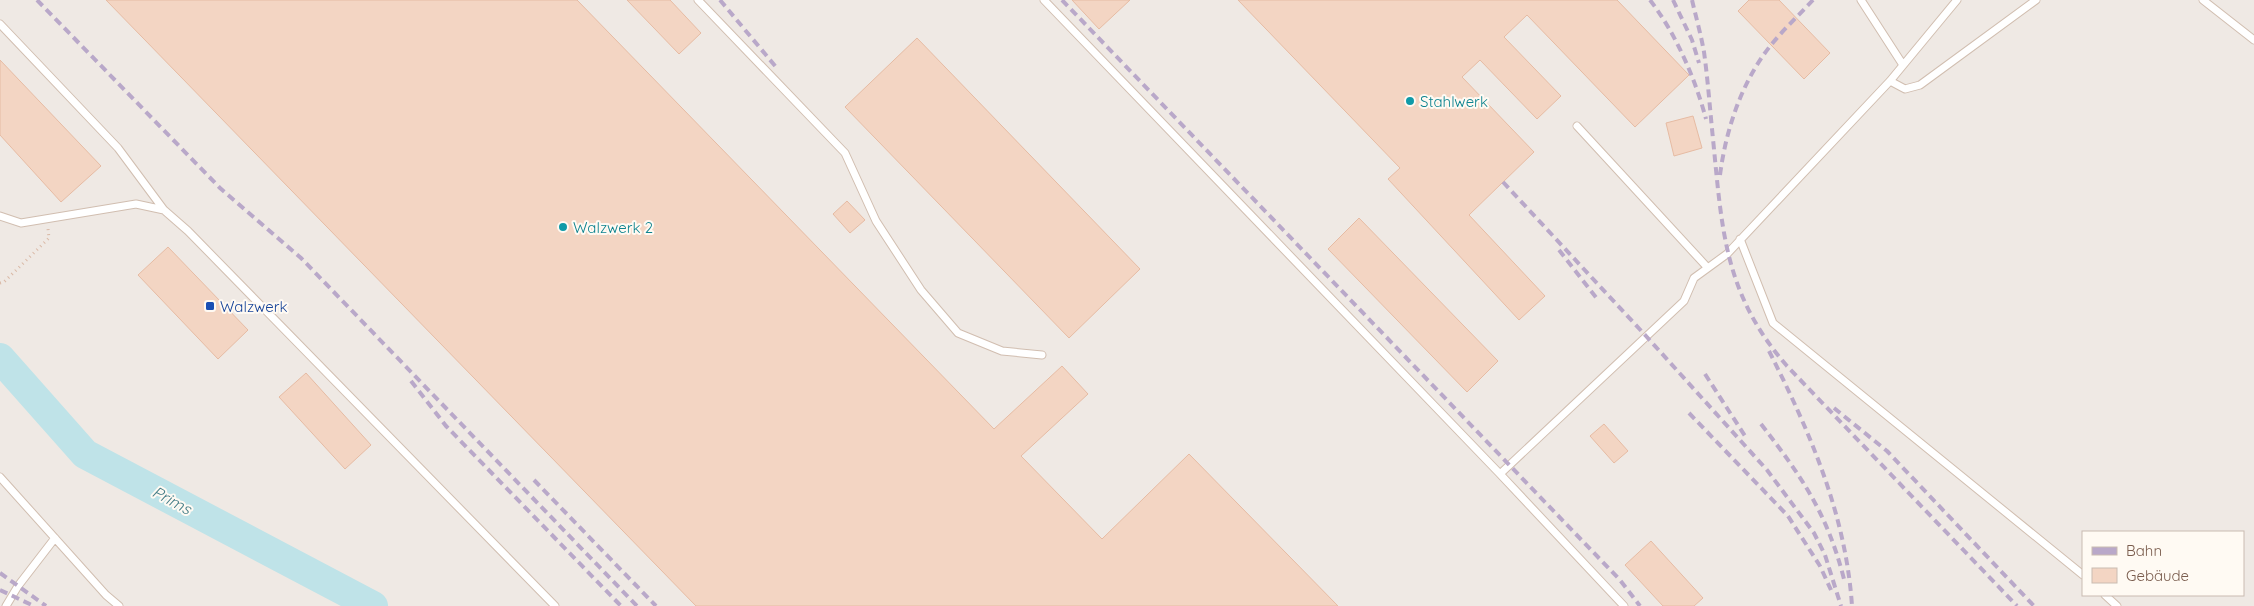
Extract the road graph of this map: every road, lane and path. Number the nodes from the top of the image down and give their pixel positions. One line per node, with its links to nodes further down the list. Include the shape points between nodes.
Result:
1 (698, 0): 18 (lane, via 845,153 876,221 921,290 958,333 1002,351)
2 (1044, 0): 19 (lane)
3 (1861, 0): 9 (lane)
4 (1957, 0): 9 (lane)
5 (2036, 0): 10 (lane, via 1920,85 1905,89)
6 (2203, 0): 8 (lane)
7 (0, 24): 12 (lane, via 118,148)
8 (2254, 40)
9 (1903, 66): 10 (lane)
10 (1890, 81): 15 (lane)
11 (1577, 126): 16 (lane)
12 (164, 210): 14 (lane, via 136,204); 26 (lane)
13 (0, 216): 14 (lane, via 21,223)
14 (48, 218): 17 (path, via 49,238)
15 (1740, 239): 16 (lane, via 1727,254); 22 (lane, via 1773,324)
16 (1707, 267): 19 (lane, via 1694,278 1684,301)
17 (0, 283)
18 (1042, 355)
19 (1500, 474): 27 (lane)
20 (0, 477): 21 (lane)
21 (55, 538): 24 (lane); 25 (lane)
22 (2082, 574)
23 (2105, 596): 28 (lane)
24 (6, 606)
25 (119, 606)
26 (555, 606)
27 (1624, 606)
28 (2117, 606)

